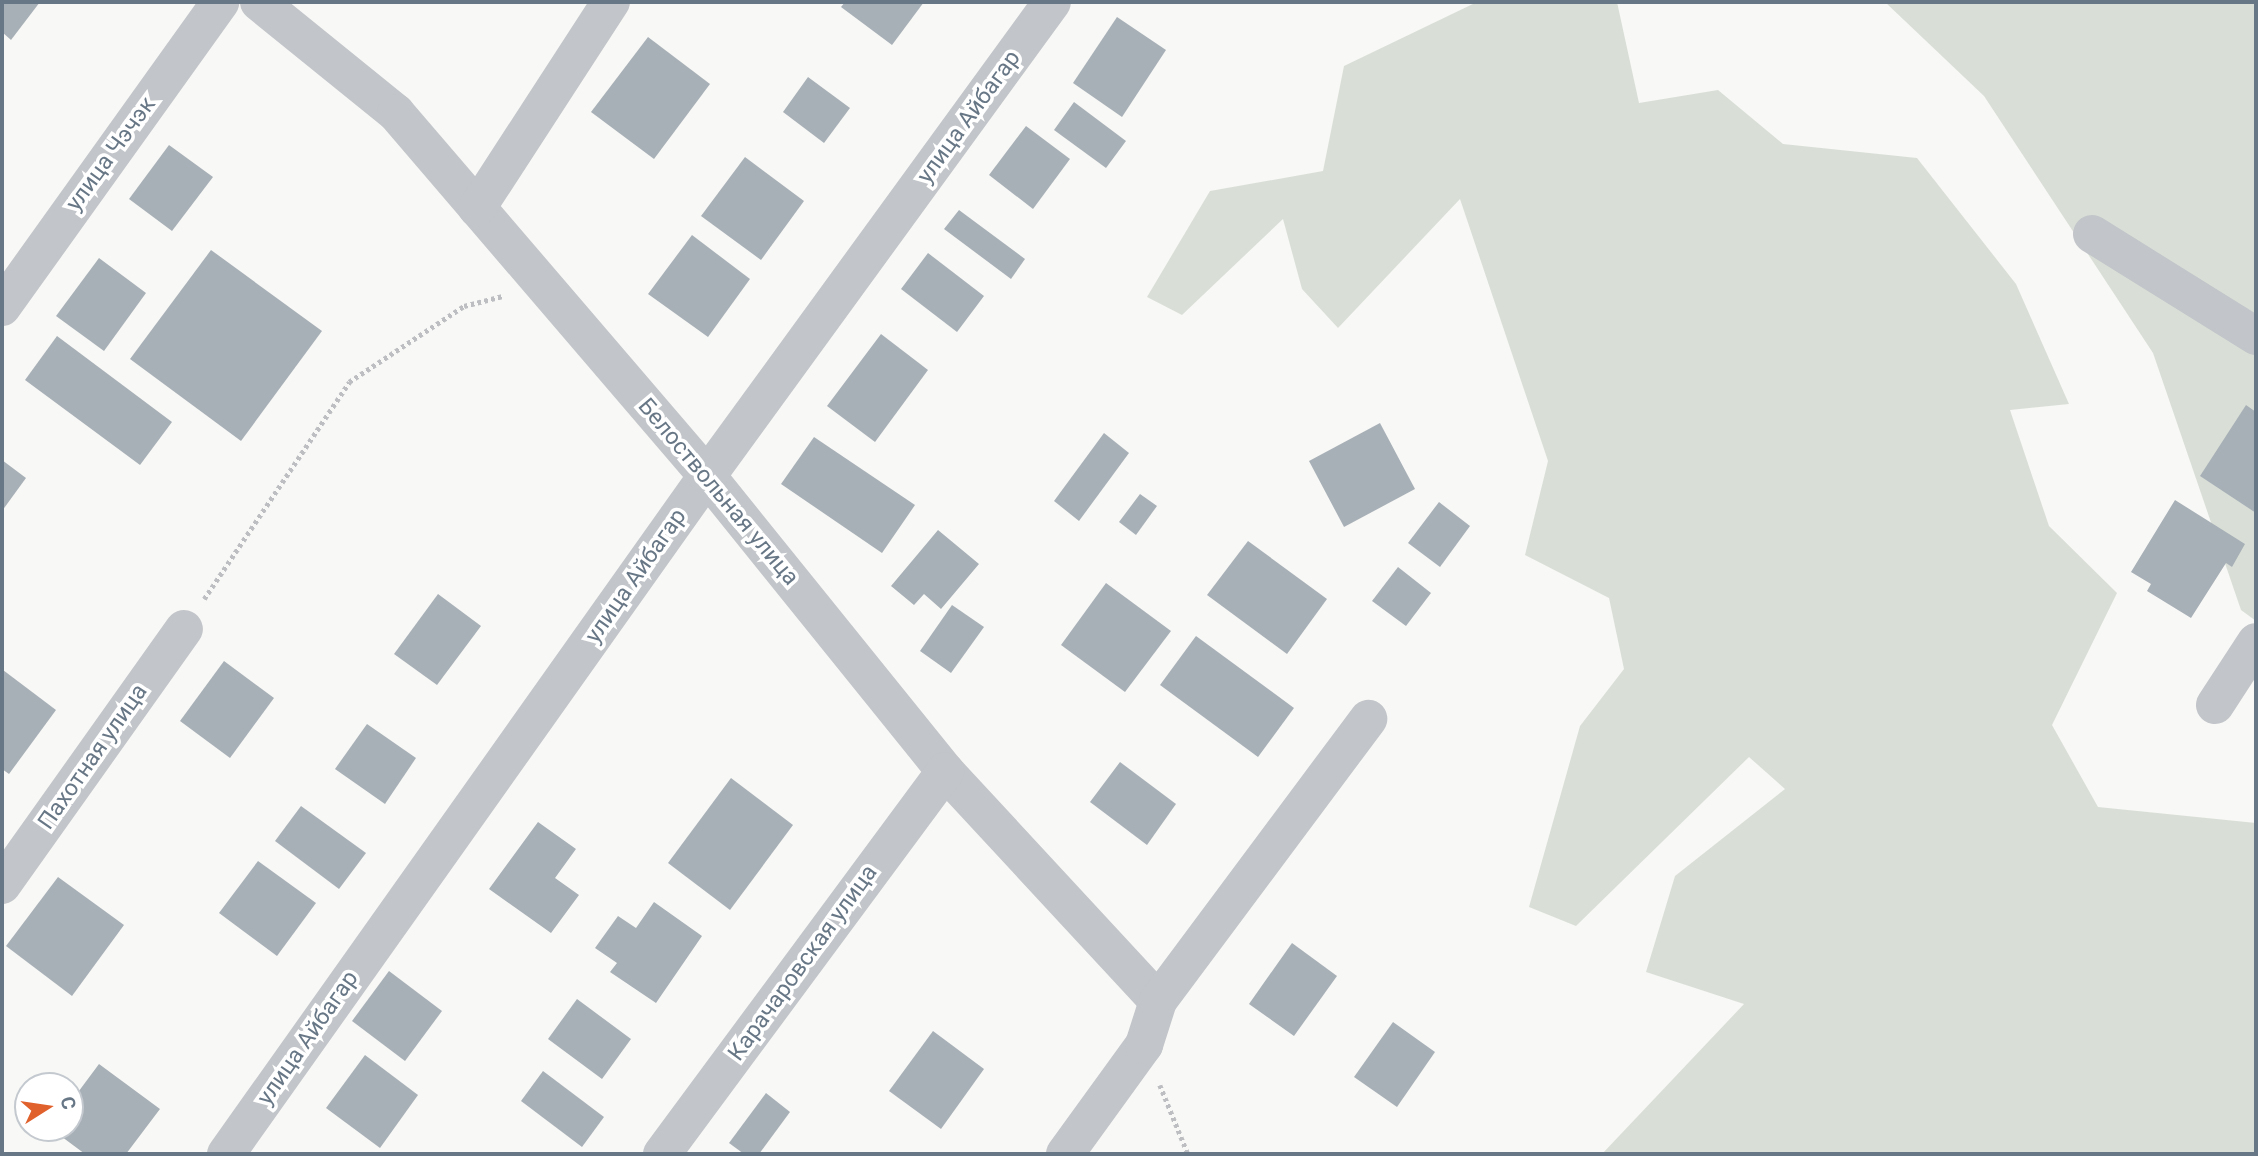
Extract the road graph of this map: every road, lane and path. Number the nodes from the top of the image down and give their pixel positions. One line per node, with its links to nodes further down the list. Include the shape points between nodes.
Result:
1 (220, 2): 8 (street, улица Чэчэк)
2 (259, 2): 5 (street, Белоствольная улица, via 396,113)
3 (611, 2): 5 (street)
4 (1052, 2): 10 (street, улица Айбагар)
5 (477, 208): 7 (street, Белоствольная улица)
6 (2092, 234): 9 (street)
7 (544, 285): 10 (street, Белоствольная улица); 11 (path, via 464,306 349,382)
8 (2, 307)
9 (2256, 336)
10 (708, 476): 15 (street, Белоствольная улица); 19 (street, улица Айбагар)
11 (184, 629): 16 (street, Пахотная улица)
12 (2256, 642): 13 (street)
13 (2215, 705)
14 (1368, 719): 17 (street)
15 (945, 771): 17 (street, Белоствольная улица); 20 (street, Карачаровская улица)
16 (2, 885)
17 (1158, 1001): 18 (street)
18 (1144, 1045): 21 (street); 22 (path)
19 (226, 1154)
20 (662, 1154)
21 (1065, 1154)
22 (1188, 1154)

